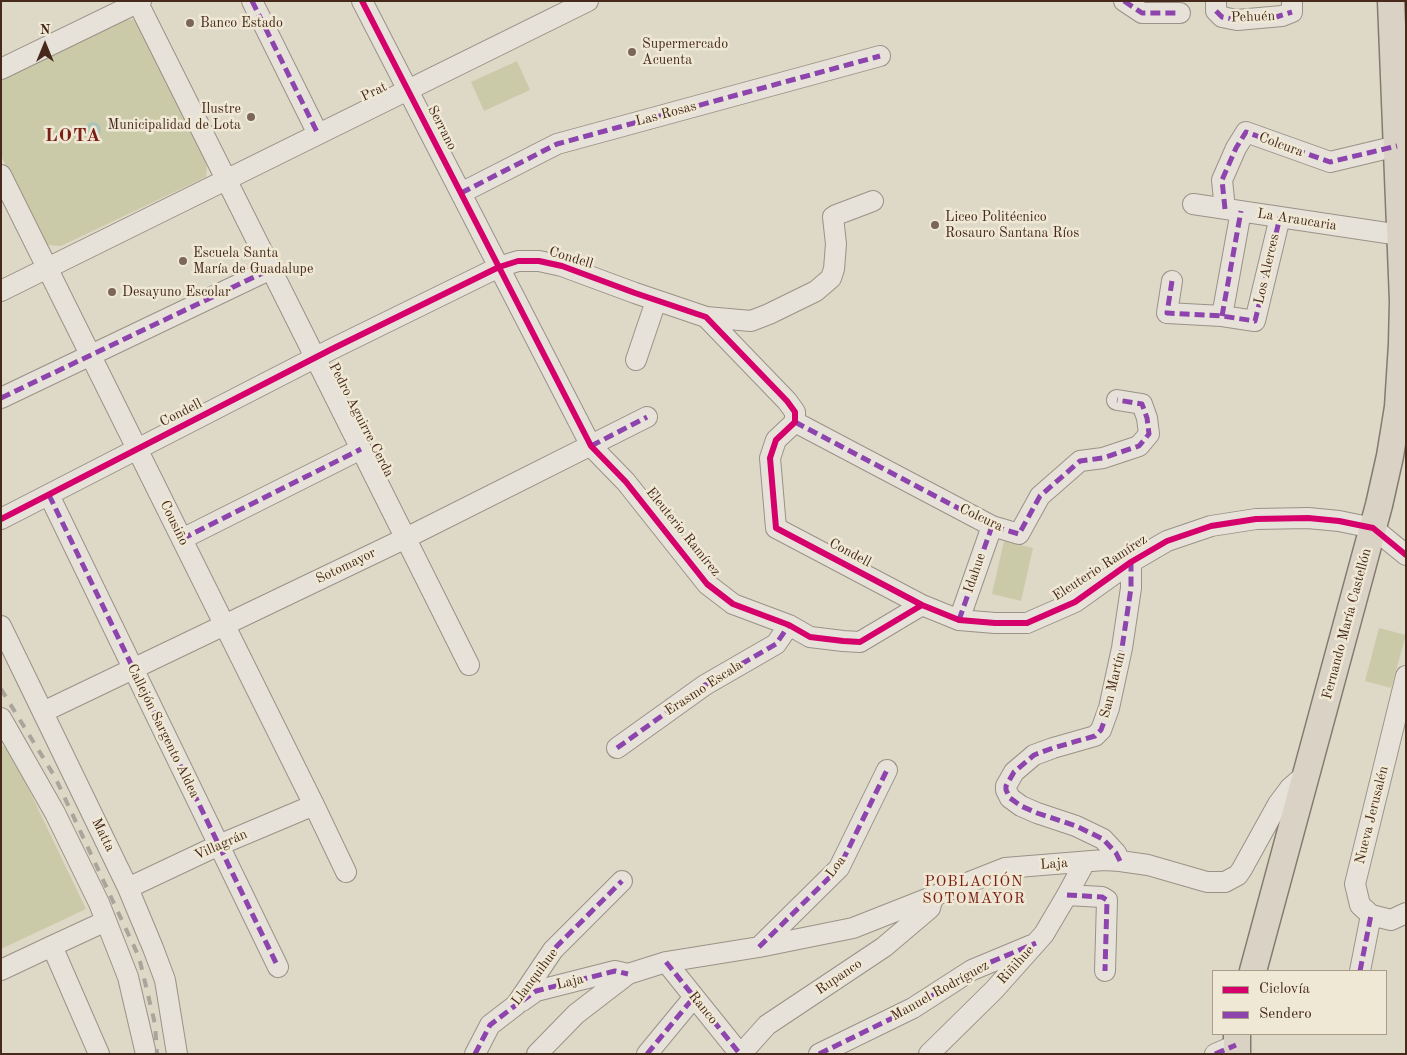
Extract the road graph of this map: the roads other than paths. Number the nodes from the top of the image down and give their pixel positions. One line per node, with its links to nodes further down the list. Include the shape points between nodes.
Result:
1 (252, 1): 13 (street)
2 (362, 1): 12 (street, Serrano)
3 (587, 1): 12 (street, Prat)
4 (1124, 1): 9 (street, via 1142,13)
5 (1391, 1): 14 (main road, Fernando María Castellón)
6 (139, 2): 11 (street); 16 (street, Pedro Aguirre Cerda)
7 (1216, 6): 8 (street, Pehuén, via 1222,17 1237,20 1276,17)
8 (1292, 7)
9 (1180, 13)
10 (880, 56): 17 (street, Las Rosas, via 556,144)
11 (1, 69)
12 (408, 90): 13 (street, Prat); 17 (street, Serrano)
13 (318, 134): 16 (street, Prat)
14 (1397, 146): 20 (street, Colcura, via 1330,162 1246,132 1222,180); 22 (main road, Fernando María Castellón)
15 (1, 175): 24 (street, Cousiño)
16 (226, 179): 24 (street, Prat); 25 (street, Pedro Aguirre Cerda)
17 (461, 193): 23 (street, Serrano)
18 (873, 201): 31 (street, via 833,217 834,269 831,278 816,291 751,321)
19 (1193, 204): 20 (street, La Araucaria)
20 (1233, 210): 21 (street, La Araucaria); 30 (street)
21 (1280, 217): 22 (street, La Araucaria); 30 (street, Los Alerces, via 1255,322)
22 (1400, 235): 29 (main road, Fernando María Castellón)
23 (499, 267): 28 (street, Condell, via 528,260 549,263); 33 (street, Condell); 39 (street, Eleuterio Ramírez)
24 (47, 268): 27 (street, Prat); 32 (street, Cousiño)
25 (271, 268): 32 (street); 33 (street, Pedro Aguirre Cerda)
26 (1172, 280): 30 (street, via 1167,313)
27 (1, 291)
28 (656, 300): 31 (street, Condell); 34 (street)
29 (1404, 301): 45 (main road, Fernando María Castellón, via 1398,407)
30 (1222, 316)
31 (706, 317): 38 (street, Condell, via 787,401 795,412)
32 (90, 355): 35 (street); 40 (street, Cousiño)
33 (315, 357): 40 (street, Condell); 41 (street, Pedro Aguirre Cerda)
34 (636, 360)
35 (1, 398)
36 (1117, 400): 44 (street, Colcura, via 1142,404 1149,434 1139,446 1080,462 1040,496 1019,534)
37 (647, 417): 39 (street, Sotomayor)
38 (795, 422): 44 (street, Colcura); 50 (street, Condell, via 776,440 770,458 776,528)
39 (591, 446): 46 (street, Sotomayor); 53 (street, Eleuterio Ramírez, via 626,482 707,584 734,604)
40 (137, 449): 42 (street, Condell); 47 (street, Cousiño)
41 (361, 449): 46 (street, Pedro Aguirre Cerda); 47 (street)
42 (49, 495): 43 (street, Condell); 56 (street, Callejón Sargento Aldea)
43 (1, 519)
44 (992, 526): 51 (street, Idahue)
45 (1372, 528): 48 (street); 49 (street, Eleuterio Ramírez, via 1308,518 1237,521 1181,534); 62 (main road, Fernando María Castellón)
46 (406, 538): 52 (street, Sotomayor); 55 (street, Pedro Aguirre Cerda)
47 (182, 539): 52 (street, Cousiño)
48 (1406, 555)
49 (1131, 562): 51 (street, Eleuterio Ramírez, via 1075,602 1026,623); 65 (street, San Martín, via 1131,588 1117,679 1101,730 1095,736 1034,756 1014,772 1006,786 1010,798 1021,806 1103,839)
50 (922, 605): 51 (street, Eleuterio Ramírez); 53 (street, Eleuterio Ramírez, via 860,642 810,637)
51 (959, 620)
52 (224, 625): 56 (street, Sotomayor); 63 (street, Cousiño)
53 (789, 625): 60 (street, Erasmo Escala, via 776,644 704,685)
54 (1, 626): 58 (street, Matta)
55 (469, 665)
56 (133, 669): 58 (street, Sotomayor); 64 (street, Callejón Sargento Aldea)
57 (1406, 676): 73 (street, Nueva Jerusalén, via 1356,884 1360,905)
58 (43, 712): 69 (street, Matta)
59 (1, 718): 74 (street, via 55,813)
60 (617, 748)
61 (887, 770): 77 (street, Loa, via 839,868)
62 (1306, 774): 65 (street, Laja, via 1283,797 1242,869 1232,879 1213,883 1148,865); 81 (main road, Fernando María Castellón)
63 (314, 805): 64 (street, Villagrán); 67 (street, Cousiño)
64 (219, 845): 69 (street, Villagrán); 79 (street, Callejón Sargento Aldea)
65 (1120, 861): 66 (street, Laja)
66 (1085, 862): 70 (street, Riñihue); 71 (street, Laja, via 1005,868)
67 (346, 872)
68 (622, 881): 86 (street, Llanquihue, via 553,950)
69 (128, 888): 89 (street, Matta, via 165,980)
70 (1068, 895): 75 (street, Riñihue); 83 (street, via 1107,900)
71 (933, 897): 77 (street, Laja, via 853,928); 93 (street, Rupanco, via 930,908 884,947 767,1025)
72 (1406, 913): 73 (street, via 1391,920)
73 (1372, 914): 82 (street)
74 (106, 921): 76 (street); 88 (street, via 128,977)
75 (1036, 943): 94 (street, Manuel Rodríguez, via 972,970 913,1008); 95 (street, Riñihue)
76 (52, 946): 80 (street); 87 (street)
77 (759, 947): 78 (street, Laja)
78 (666, 962): 84 (street, Laja); 85 (street, Ranco)
79 (278, 967)
80 (1, 970)
81 (1253, 970)
82 (1360, 970)
83 (1105, 971)
84 (628, 974): 86 (street, Laja, via 615,971 536,991); 91 (street, via 576,1014)
85 (694, 997): 92 (street); 93 (street, Ranco)
86 (516, 1006): 90 (street, Llanquihue, via 490,1025)
87 (99, 1054)
88 (146, 1054)
89 (177, 1054)
90 (475, 1054)
91 (536, 1054)
92 (647, 1054)
93 (740, 1054)
94 (819, 1054)
95 (929, 1054)

